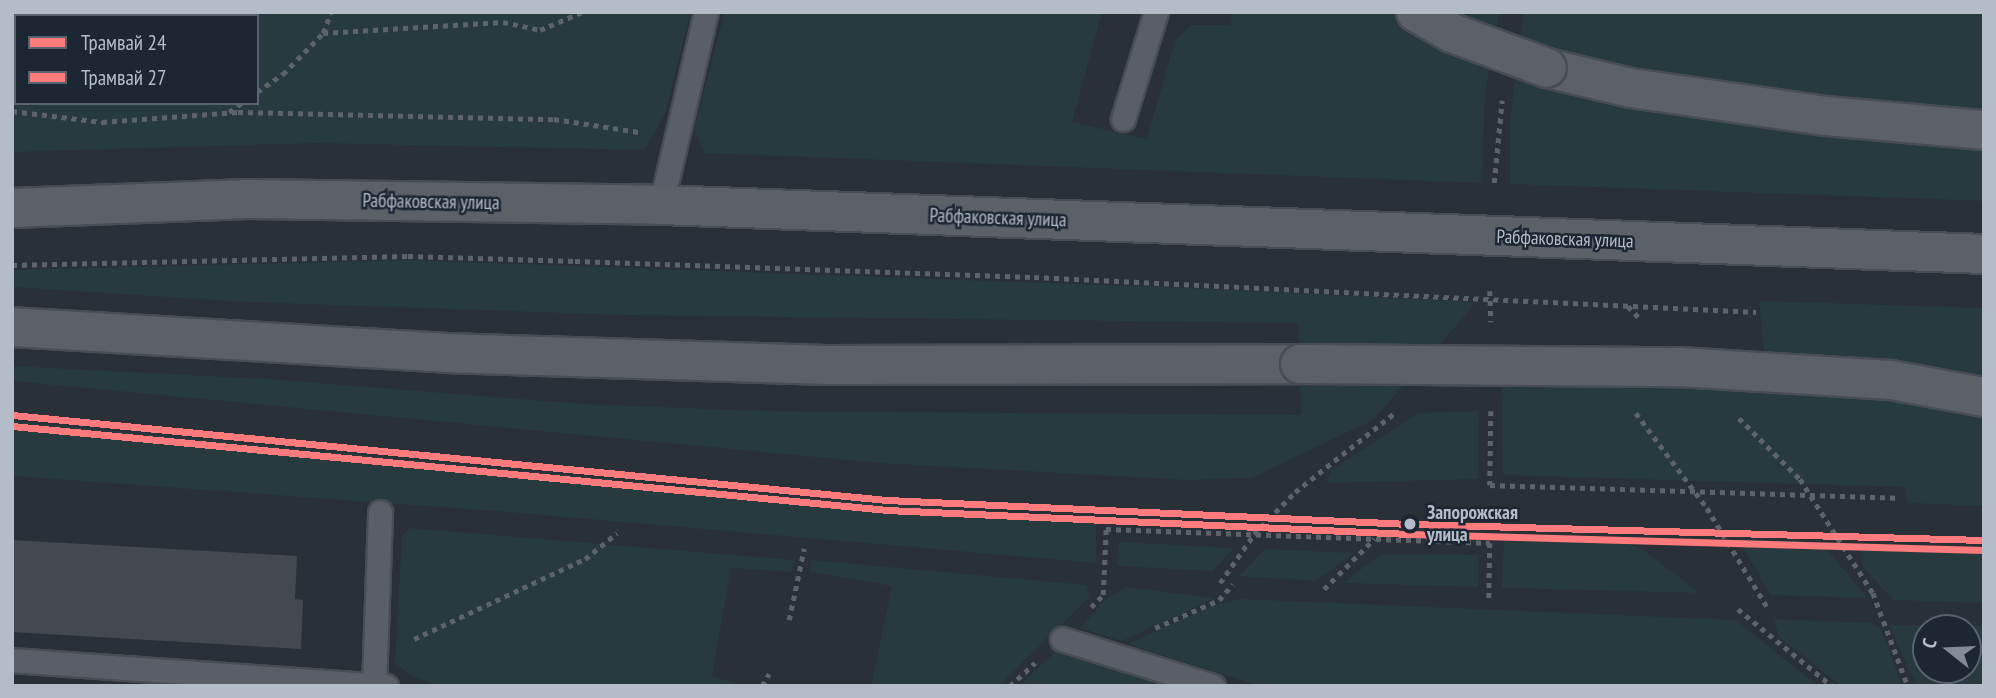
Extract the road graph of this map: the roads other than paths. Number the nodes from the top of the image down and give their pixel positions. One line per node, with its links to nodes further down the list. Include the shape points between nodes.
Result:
1 (706, 12): 8 (lane)
2 (1156, 12): 6 (lane)
3 (1416, 12): 5 (main road, bridge, via 1452,33)
4 (1476, 12): 5 (main road)
5 (1547, 68): 7 (main road, via 1631,89 1826,116)
6 (1123, 119)
7 (1984, 130)
8 (661, 205): 9 (main road, Рабфаковская улица, via 248,199); 10 (main road, Рабфаковская улица)
9 (12, 208)
10 (1984, 254)
11 (12, 327): 12 (main road, bridge, via 445,353 799,364 1679,368 1891,380)
12 (1984, 397)
13 (380, 512): 17 (lane)
14 (1062, 639): 18 (lane)
15 (12, 660): 16 (lane)
16 (201, 680): 17 (lane)
17 (378, 684)
18 (1213, 686)

